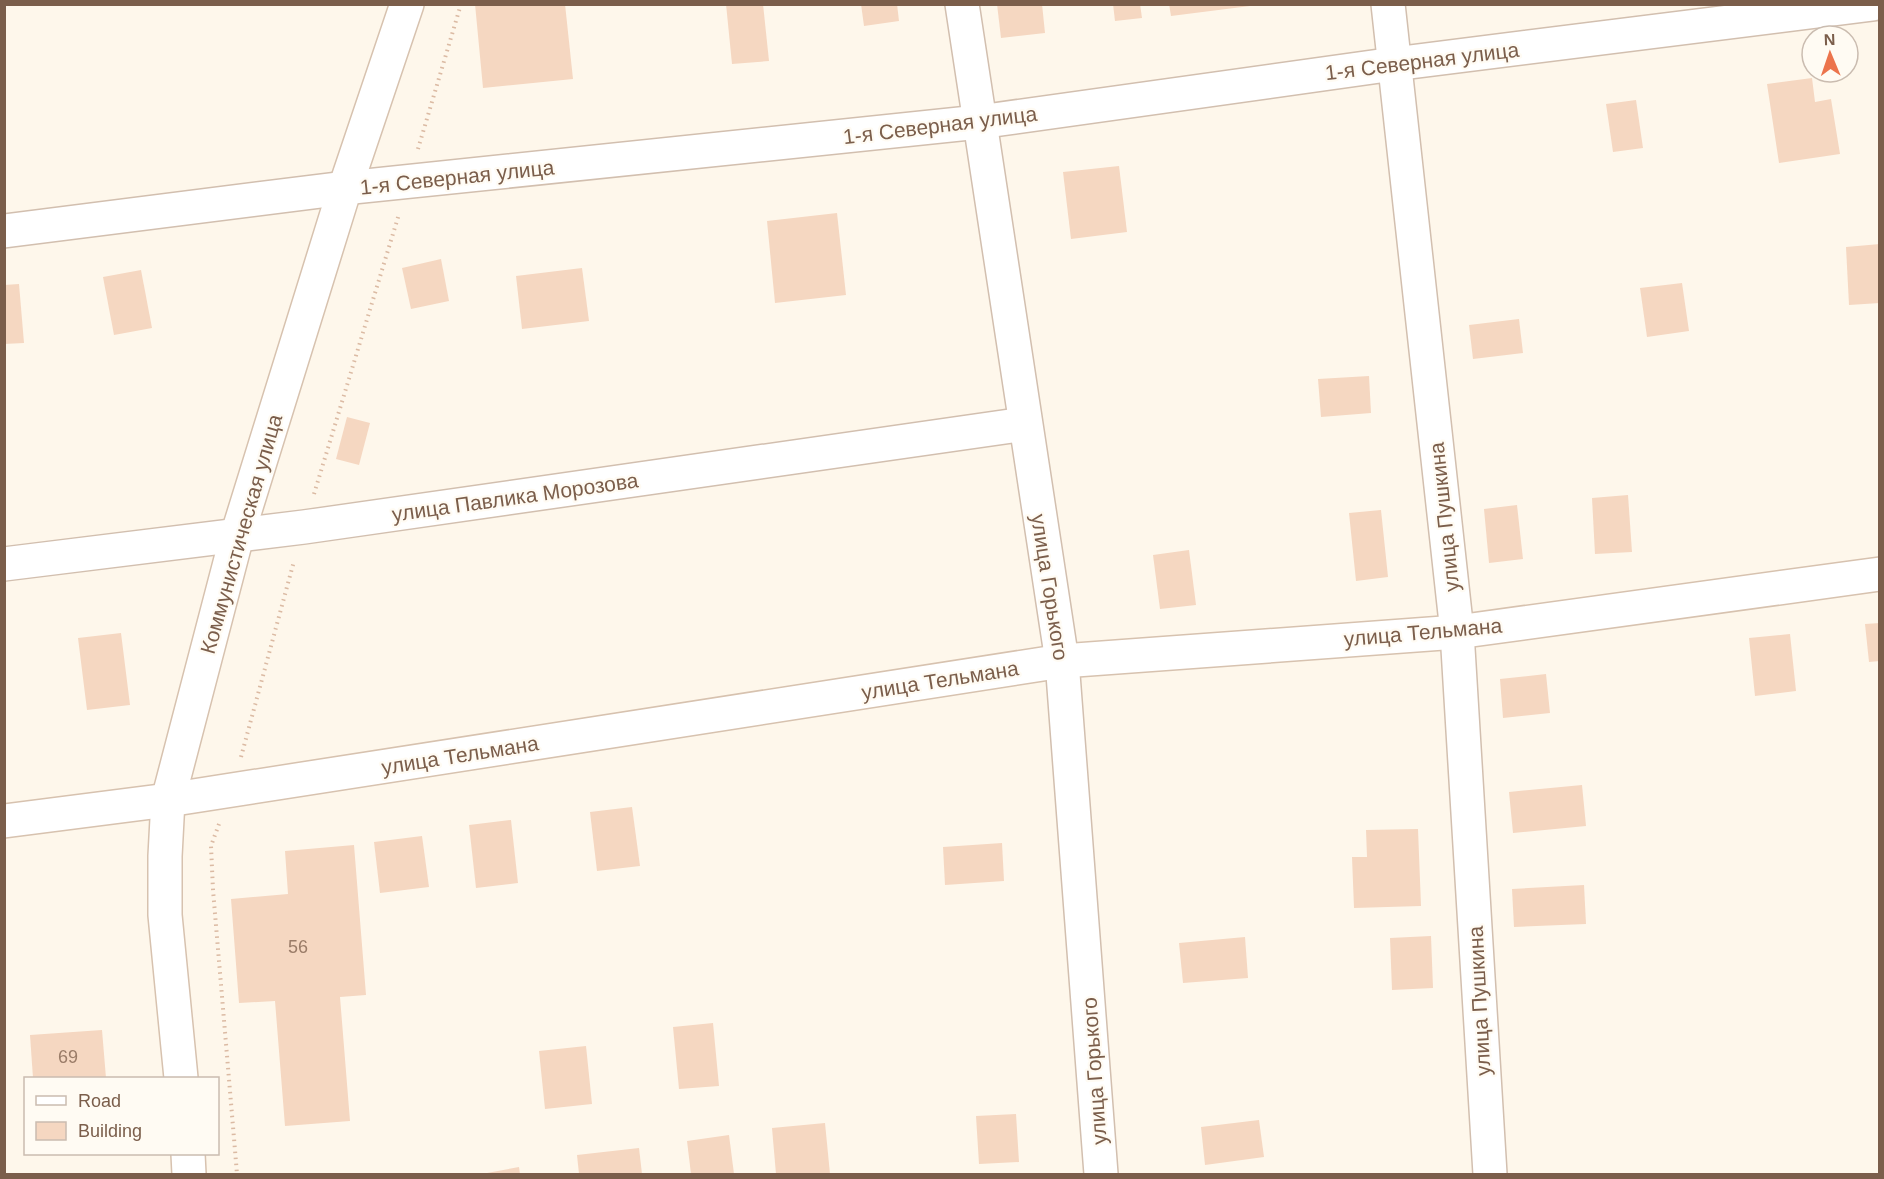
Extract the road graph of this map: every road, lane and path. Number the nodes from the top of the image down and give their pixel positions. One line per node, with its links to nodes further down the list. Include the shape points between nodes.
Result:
1 (407, 4): 9 (street, Коммунистическая улица)
2 (461, 4): 8 (path)
3 (962, 4): 7 (street, улица Горького)
4 (1388, 4): 6 (street, улица Пушкина)
5 (1873, 4): 6 (street, 1-я Северная улица)
6 (1394, 64): 7 (street, 1-я Северная улица); 16 (street, улица Пушкина)
7 (979, 122): 8 (street, 1-я Северная улица); 11 (street, улица Горького)
8 (408, 182): 9 (street, 1-я Северная улица); 12 (path)
9 (345, 188): 10 (street, 1-я Северная улица); 13 (street, Коммунистическая улица)
10 (4, 231)
11 (1025, 424): 12 (street, улица Павлика Морозова); 17 (street, улица Горького)
12 (304, 527): 13 (street, улица Павлика Морозова); 18 (path)
13 (237, 536): 14 (street, улица Павлика Морозова); 19 (street, Коммунистическая улица)
14 (4, 564)
15 (1880, 574): 16 (street, улица Тельмана)
16 (1457, 632): 17 (street, улица Тельмана); 26 (street, улица Пушкина)
17 (1062, 661): 18 (street, улица Тельмана); 25 (street, улица Горького)
18 (231, 790): 19 (street, улица Тельмана); 24 (path, via 212,846)
19 (168, 800): 20 (street, улица Тельмана); 21 (street, Коммунистическая улица, via 165,915)
20 (4, 821)
21 (181, 1077)
22 (188, 1155): 23 (street)
23 (189, 1174)
24 (237, 1174)
25 (1101, 1174)
26 (1490, 1174)

